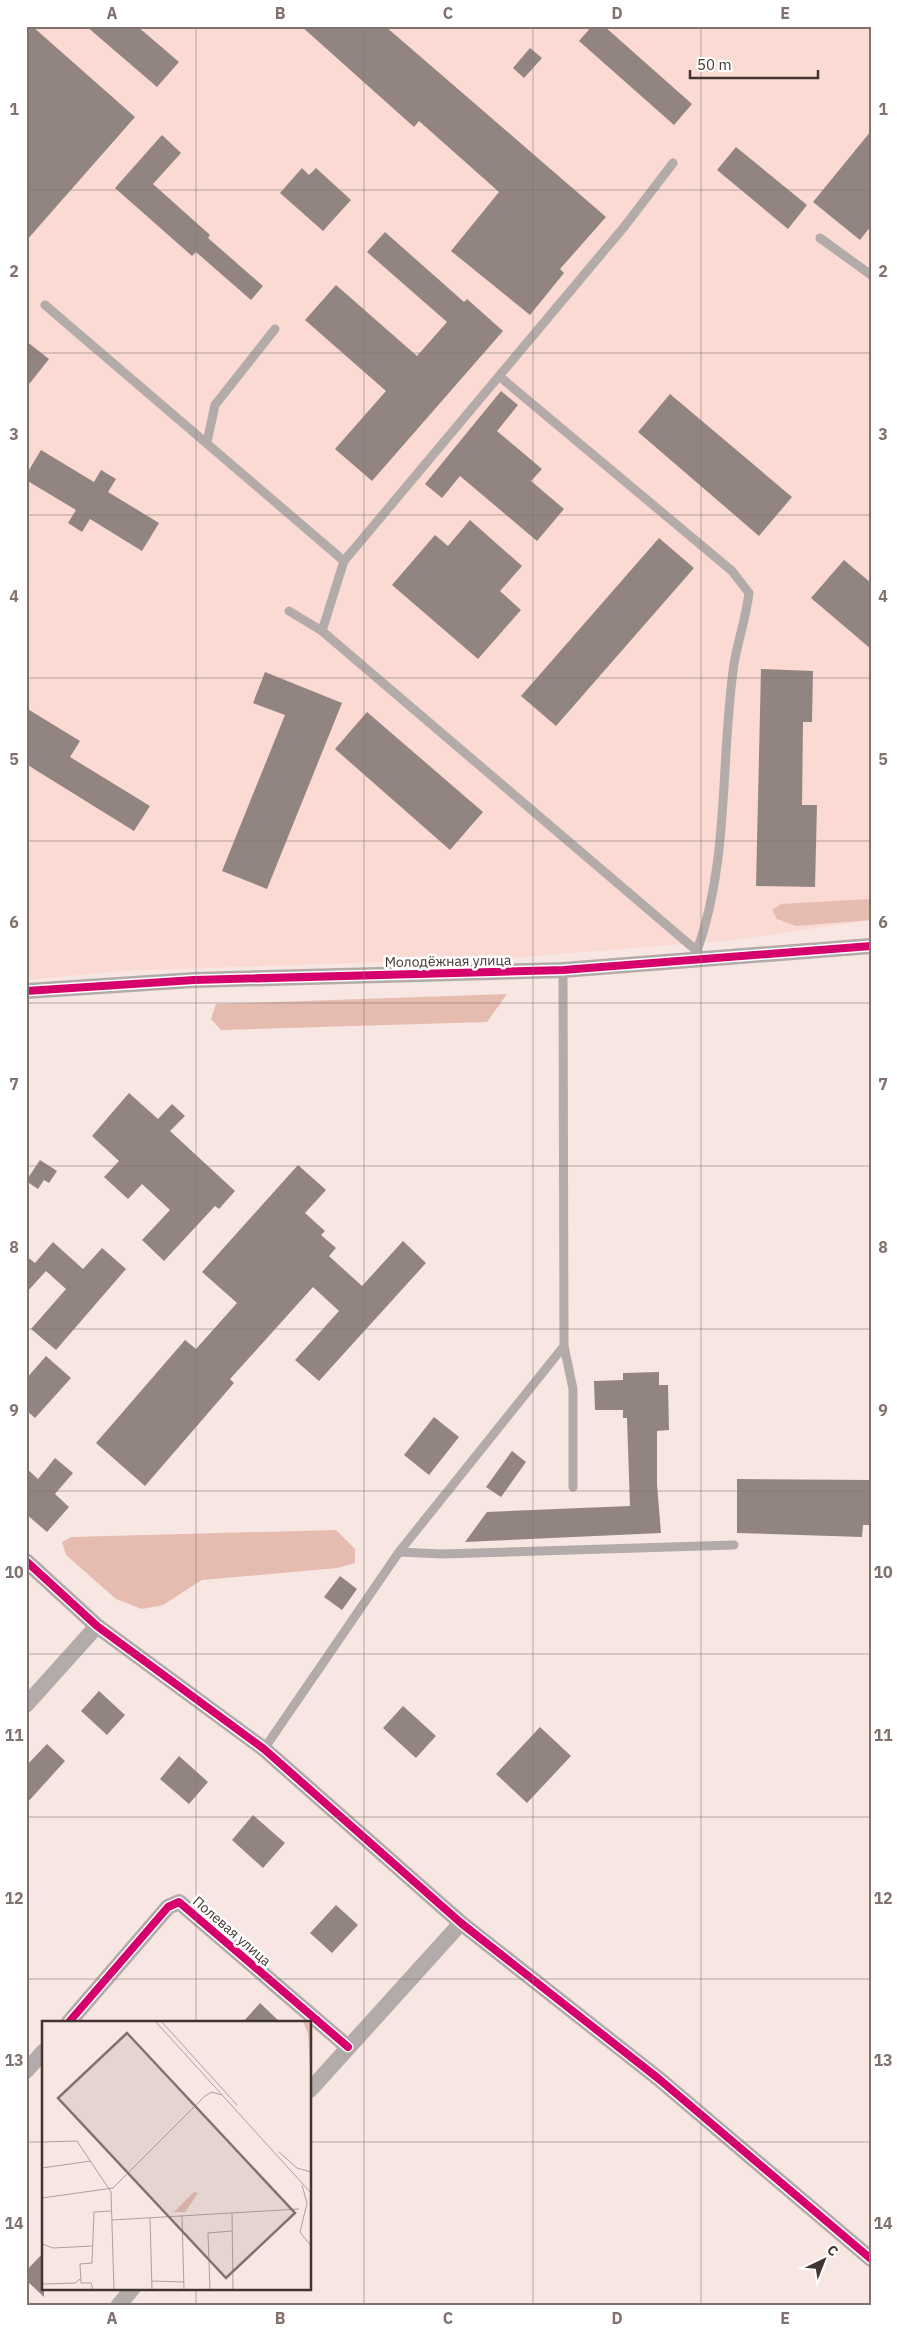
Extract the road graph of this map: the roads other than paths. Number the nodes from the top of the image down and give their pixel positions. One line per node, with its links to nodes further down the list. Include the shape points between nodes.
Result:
1 (673, 163): 6 (lane, via 624,227)
2 (820, 238): 3 (lane)
3 (871, 276)
4 (45, 305): 7 (lane)
5 (275, 328): 7 (lane, via 215,405)
6 (499, 376): 8 (lane); 12 (lane, via 732,571 749,593 734,663 719,840 710,916)
7 (208, 442): 8 (lane)
8 (344, 561): 10 (lane)
9 (289, 611): 10 (lane)
10 (322, 632): 12 (lane)
11 (871, 946): 12 (street, Молодёжная улица)
12 (700, 955): 13 (street, Молодёжная улица)
13 (563, 970): 14 (street, Молодёжная улица, via 194,980); 15 (lane)
14 (26, 991)
15 (564, 1346): 16 (lane, via 574,1389); 18 (lane)
16 (572, 1487)
17 (734, 1544): 18 (lane, via 441,1554)
18 (399, 1552): 22 (lane)
19 (26, 1561): 20 (street)
20 (97, 1626): 21 (street); 22 (street)
21 (26, 1705)
22 (264, 1750): 23 (street)
23 (460, 1923): 25 (street); 29 (street, via 659,2079)
24 (70, 2021): 25 (street, Полевая улица, via 168,1907 179,1902)
25 (348, 2047): 28 (street)
26 (42, 2053): 27 (street)
27 (26, 2071)
28 (311, 2089)
29 (871, 2259)
30 (131, 2290): 31 (street)
31 (118, 2306)

